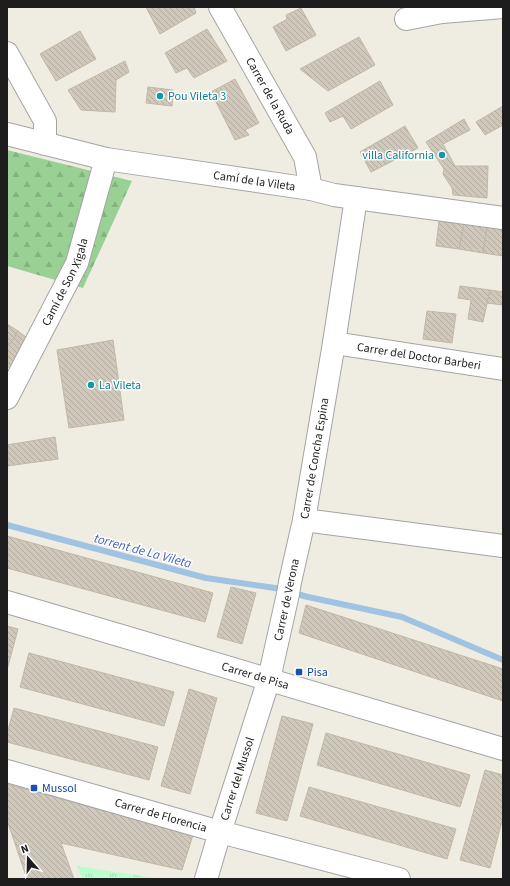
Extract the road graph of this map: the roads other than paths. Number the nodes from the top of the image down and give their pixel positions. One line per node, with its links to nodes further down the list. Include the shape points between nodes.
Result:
1 (220, 7): 9 (street, Carrer de la Ruda, via 304,157)
2 (503, 7): 3 (street)
3 (442, 10): 4 (street)
4 (406, 19)
5 (7, 53): 7 (street, via 45,121)
6 (7, 134): 7 (street, Camí de la Vileta)
7 (45, 144): 8 (street, Camí de la Vileta)
8 (106, 159): 9 (street, Camí de la Vileta); 14 (street, Camí de Son Xigala, via 77,263)
9 (311, 189): 10 (street, Camí de la Vileta)
10 (356, 198): 11 (street, Camí de la Vileta); 12 (street, Carrer de Concha Espina)
11 (503, 218)
12 (334, 343): 13 (street, Carrer del Doctor Barberi); 15 (street, Carrer de Concha Espina)
13 (503, 369)
14 (7, 398)
15 (304, 520): 16 (street, Carrer de Concha Espina); 18 (street, Carrer de Verona)
16 (503, 546)
17 (7, 602): 18 (street, Carrer de Pisa)
18 (269, 679): 19 (street, Carrer de Pisa); 21 (street, Carrer del Mussol)
19 (503, 748)
20 (7, 771): 21 (street, Carrer de Florencia)
21 (220, 832): 22 (street, Carrer del Mussol); 23 (street, Carrer de Florencia)
22 (206, 879)
23 (399, 879)

